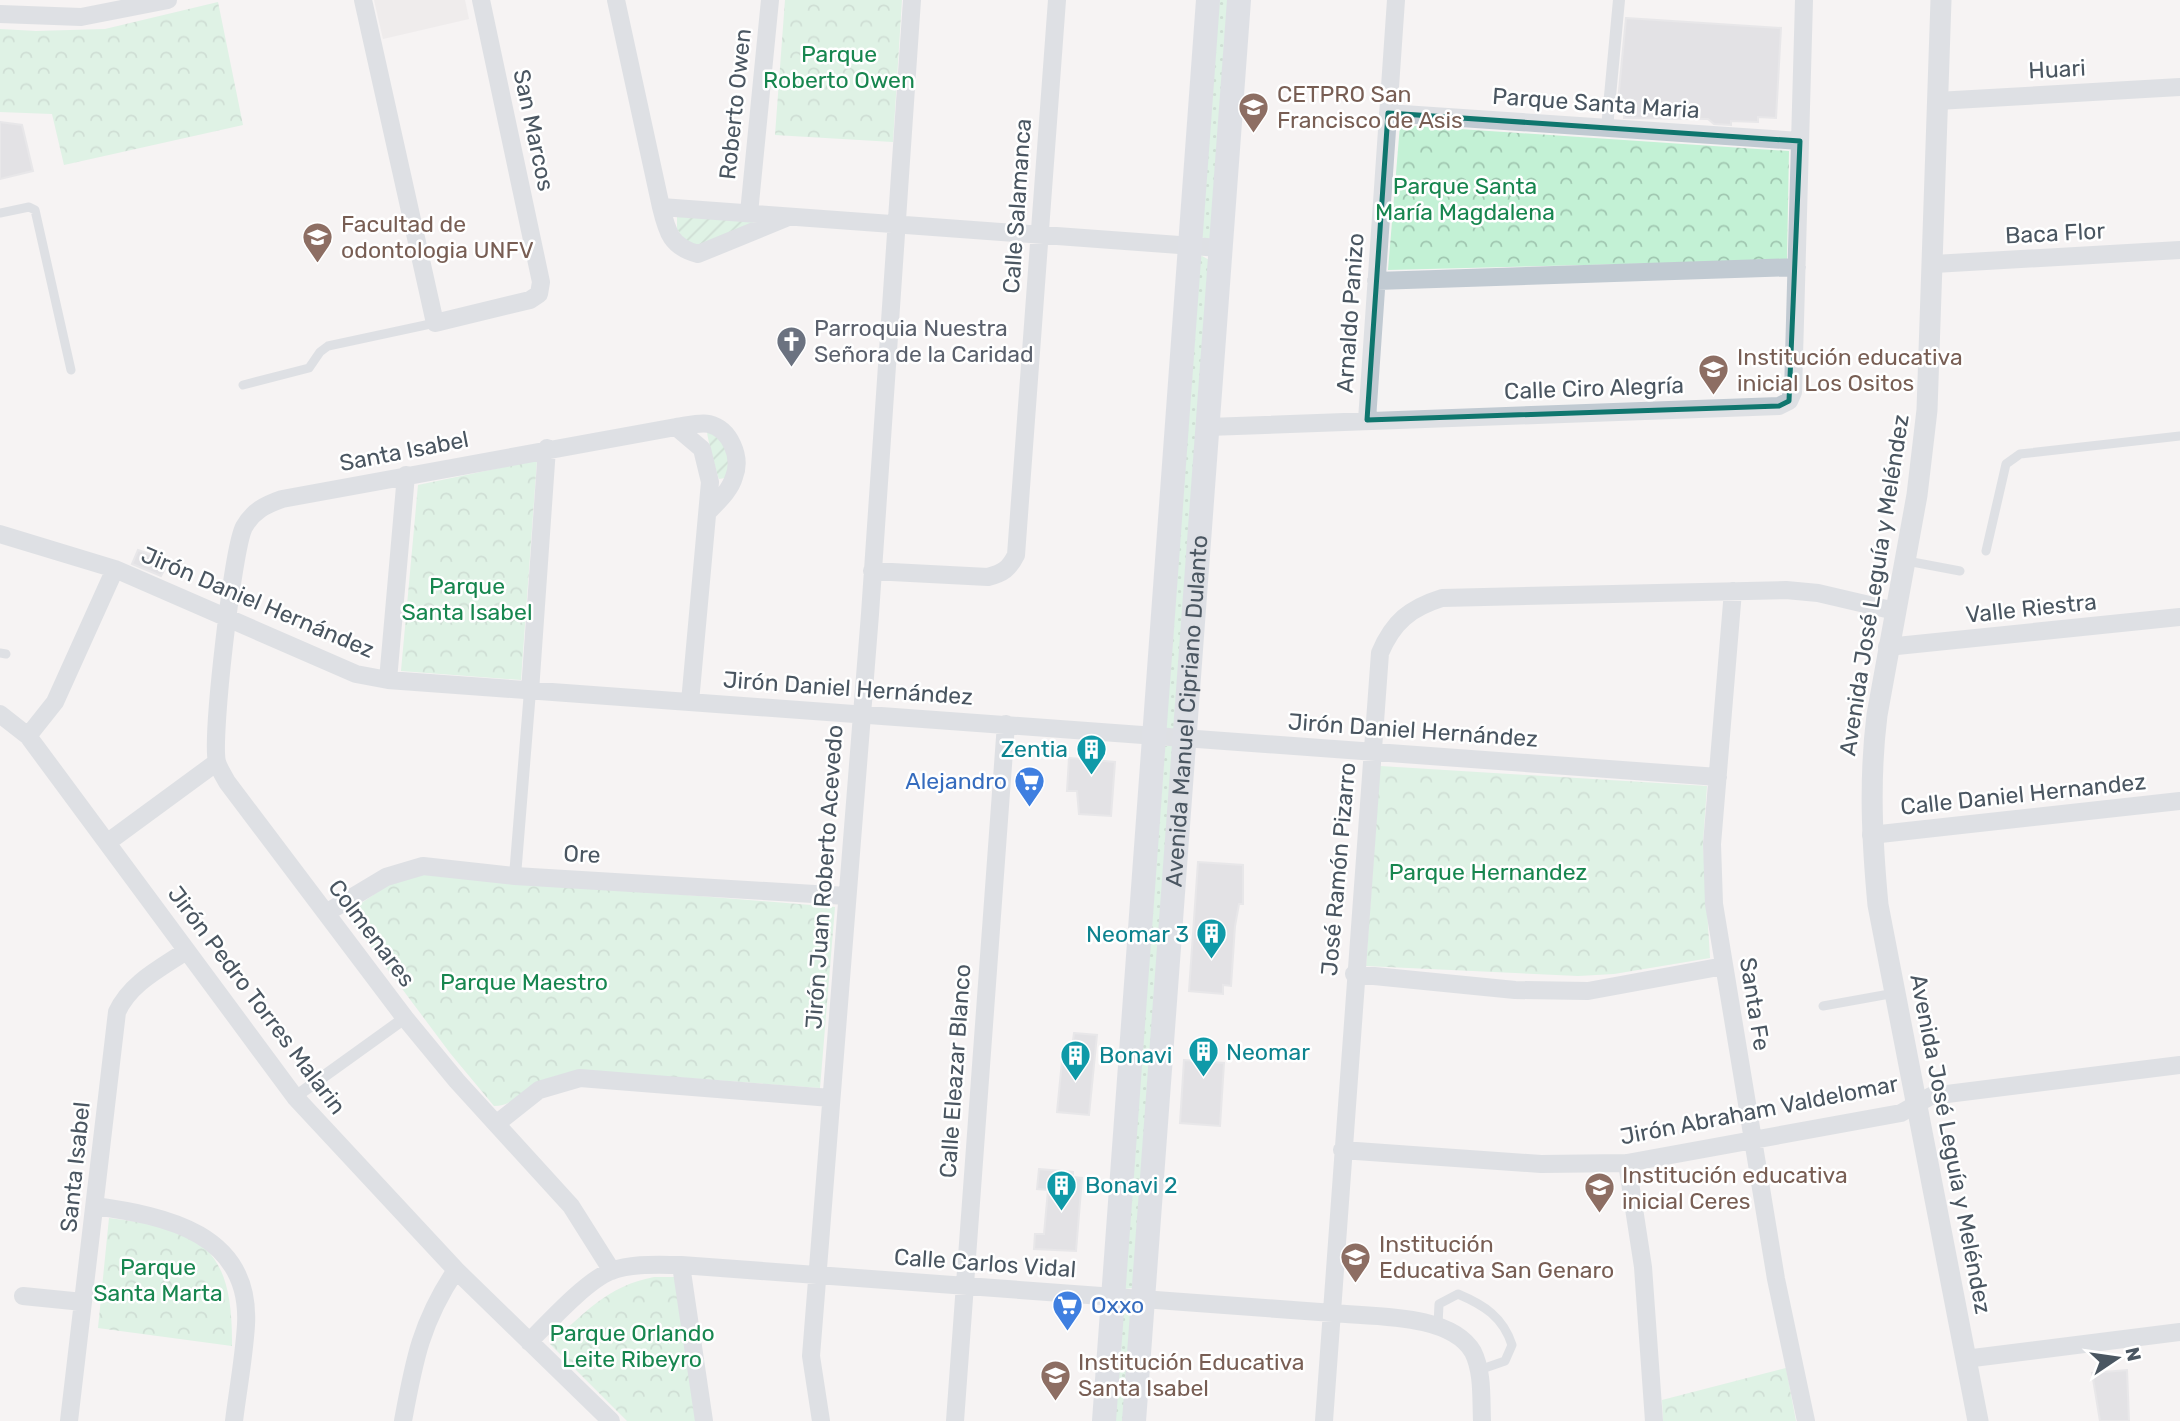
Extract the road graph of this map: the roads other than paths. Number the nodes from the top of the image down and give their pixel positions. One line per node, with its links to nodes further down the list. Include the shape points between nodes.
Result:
1 (168, 0): 14 (street, via 81,17)
2 (363, 0): 32 (street)
3 (481, 0): 32 (street, San Marcos, via 541,282 539,293 530,300)
4 (616, 0): 20 (street)
5 (770, 0): 22 (street, Roberto Owen)
6 (912, 0): 24 (street, Jirón Juan Roberto Acevedo)
7 (1057, 0): 25 (street, Calle Salamanca)
8 (1208, 0): 26 (main road, Avenida Manuel Cipriano Dulanto)
9 (1239, 0): 27 (main road, Avenida Manuel Cipriano Dulanto)
10 (1396, 0): 17 (street, Arnaldo Panizo)
11 (1619, 0): 18 (street)
12 (1804, 0): 19 (street, Calle Ciro Alegría)
13 (1941, 0): 16 (street, Avenida José Leguía y Meléndez)
14 (0, 14)
15 (2180, 87): 16 (street, Huari)
16 (1937, 101): 29 (street, Avenida José Leguía y Meléndez)
17 (1388, 113): 18 (street, Parque Santa Maria); 31 (street, Arnaldo Panizo)
18 (1607, 128): 19 (street, Parque Santa Maria)
19 (1800, 141): 30 (street, Calle Ciro Alegría)
20 (661, 207): 22 (street); 23 (street, via 674,244 698,254)
21 (0, 213): 33 (lane, via 30,206 34,210)
22 (749, 213): 23 (street)
23 (789, 216): 24 (street)
24 (894, 225): 25 (street); 46 (street, Jirón Juan Roberto Acevedo)
25 (1039, 237): 26 (street); 46 (street, Calle Salamanca, via 1016,555 1010,567 989,577)
26 (1190, 246): 27 (street); 59 (main road, Avenida Manuel Cipriano Dulanto)
27 (1220, 248): 37 (main road, Avenida Manuel Cipriano Dulanto)
28 (2180, 250): 29 (street, Baca Flor)
29 (1934, 264): 44 (street, Avenida José Leguía y Meléndez, via 1923,451)
30 (1797, 267): 31 (street); 35 (street, Calle Ciro Alegría, via 1793,392 1789,401 1779,406)
31 (1376, 281): 35 (street, Arnaldo Panizo)
32 (435, 323): 34 (lane, via 328,346 309,368)
33 (71, 370)
34 (243, 385)
35 (1367, 420): 37 (street, Calle Ciro Alegría)
36 (676, 427): 39 (street, Santa Isabel); 41 (street, via 702,449 708,465); 41 (street, Santa Isabel, via 707,424 720,428 734,450 734,477)
37 (1208, 427): 61 (main road, Avenida Manuel Cipriano Dulanto)
38 (2180, 436): 43 (lane, via 2020,454 2006,464)
39 (547, 448): 40 (street, Santa Isabel); 54 (street)
40 (406, 475): 51 (street, Santa Isabel, via 263,506 243,529 237,548); 53 (street)
41 (708, 512): 55 (street)
42 (0, 534): 45 (street, Jirón Daniel Hernández)
43 (1986, 551)
44 (1905, 561): 47 (lane); 49 (street, Avenida José Leguía y Meléndez)
45 (115, 569): 51 (street, Jirón Daniel Hernández); 60 (street, via 55,702)
46 (872, 571): 56 (street, Jirón Juan Roberto Acevedo)
47 (1960, 571)
48 (1733, 591): 49 (street, José Ramón Pizarro, via 1818,593); 62 (street, José Ramón Pizarro, via 1442,598 1420,605 1390,630 1380,653); 64 (street, Santa Fe)
49 (1895, 611): 52 (street, Avenida José Leguía y Meléndez)
50 (2180, 617): 52 (street, Valle Riestra)
51 (228, 619): 53 (street, Jirón Daniel Hernández, via 356,674); 63 (street)
52 (1887, 647): 66 (street, Avenida José Leguía y Meléndez, via 1872,751)
53 (388, 680): 54 (street, Jirón Daniel Hernández)
54 (530, 691): 55 (street, Jirón Daniel Hernández); 68 (street)
55 (690, 702): 56 (street, Jirón Daniel Hernández)
56 (861, 712): 58 (street, Jirón Daniel Hernández); 69 (street, Jirón Juan Roberto Acevedo)
57 (0, 714): 60 (street, Jirón Pedro Torres Malarin)
58 (1006, 724): 59 (street, Jirón Daniel Hernández); 90 (street, Calle Eleazar Blanco)
59 (1156, 735): 61 (street, Jirón Daniel Hernández); 92 (main road, Avenida Manuel Cipriano Dulanto)
60 (27, 736): 67 (street, Jirón Pedro Torres Malarin)
61 (1185, 737): 62 (street, Jirón Daniel Hernández); 93 (main road, Avenida Manuel Cipriano Dulanto)
62 (1372, 752): 64 (street, Jirón Daniel Hernández); 73 (street, José Ramón Pizarro)
63 (217, 762): 67 (street); 70 (street, Colmenares, via 227,782)
64 (1718, 777): 72 (street, Santa Fe, via 1713,877)
65 (2180, 801): 66 (street, Calle Daniel Hernandez)
66 (1871, 835): 74 (street, Avenida José Leguía y Meléndez, via 1878,905)
67 (108, 842): 71 (street, Jirón Pedro Torres Malarin)
68 (515, 876): 69 (street, Ore); 70 (street, Ore, via 423,866 405,869)
69 (847, 896): 79 (street, Jirón Juan Roberto Acevedo)
70 (327, 914): 76 (street, Colmenares)
71 (186, 951): 78 (street, Jirón Pedro Torres Malarin); 85 (street, Santa Isabel, via 135,986 117,1012)
72 (1724, 967): 73 (street, via 1588,991 1515,990); 82 (street, Santa Fe)
73 (1354, 974): 83 (street, José Ramón Pizarro)
74 (1895, 993): 75 (lane); 80 (street, Avenida José Leguía y Meléndez)
75 (1823, 1006)
76 (405, 1018): 78 (street); 81 (street, Colmenares)
77 (2180, 1065): 80 (street, Jirón Abraham Valdelomar, via 1931,1096)
78 (295, 1097): 87 (street, Jirón Pedro Torres Malarin)
79 (831, 1098): 81 (street, via 580,1079 539,1090); 89 (street, Jirón Juan Roberto Acevedo)
80 (1917, 1103): 82 (street, Jirón Abraham Valdelomar, via 1900,1113); 99 (street, Avenida José Leguía y Meléndez)
81 (496, 1124): 88 (street, Colmenares, via 571,1206)
82 (1753, 1138): 84 (street, Jirón Abraham Valdelomar); 113 (street, Santa Fe)
83 (1342, 1150): 84 (street, Jirón Abraham Valdelomar, via 1541,1164); 95 (street, José Ramón Pizarro)
84 (1626, 1163): 112 (street, via 1643,1267)
85 (95, 1206): 94 (street, Santa Isabel); 102 (street, via 186,1226 221,1251 232,1267 246,1323)
86 (681, 1265): 88 (street, Calle Carlos Vidal); 89 (street, Calle Carlos Vidal); 105 (street)
87 (456, 1270): 98 (street, Jirón Pedro Torres Malarin); 103 (street, via 427,1318)
88 (612, 1270): 98 (street, Calle Carlos Vidal, via 561,1309)
89 (818, 1275): 90 (street, Calle Carlos Vidal); 106 (street, Jirón Juan Roberto Acevedo, via 811,1356)
90 (963, 1285): 92 (street, Calle Carlos Vidal); 107 (street, Calle Eleazar Blanco)
91 (23, 1296): 94 (street)
92 (1113, 1297): 93 (street, Calle Carlos Vidal); 108 (main road, Avenida Manuel Cipriano Dulanto)
93 (1143, 1300): 95 (street, Calle Carlos Vidal); 109 (main road, Avenida Manuel Cipriano Dulanto)
94 (83, 1302): 101 (street, Santa Isabel)
95 (1333, 1313): 96 (street, Calle Carlos Vidal); 110 (street, José Ramón Pizarro)
96 (1438, 1325): 100 (street, Calle Carlos Vidal, via 1472,1351); 100 (lane, via 1439,1304 1458,1294 1497,1317 1512,1345 1505,1361)
97 (2180, 1332): 99 (street)
98 (530, 1342): 104 (street, Jirón Pedro Torres Malarin)
99 (1965, 1359): 114 (street, Avenida José Leguía y Meléndez)
100 (1479, 1370): 111 (street)
101 (69, 1421)
102 (234, 1421)
103 (403, 1421)
104 (610, 1421)
105 (704, 1421)
106 (821, 1421)
107 (955, 1421)
108 (1104, 1421)
109 (1134, 1421)
110 (1324, 1421)
111 (1482, 1421)
112 (1654, 1421)
113 (1806, 1421)
114 (1978, 1421)

